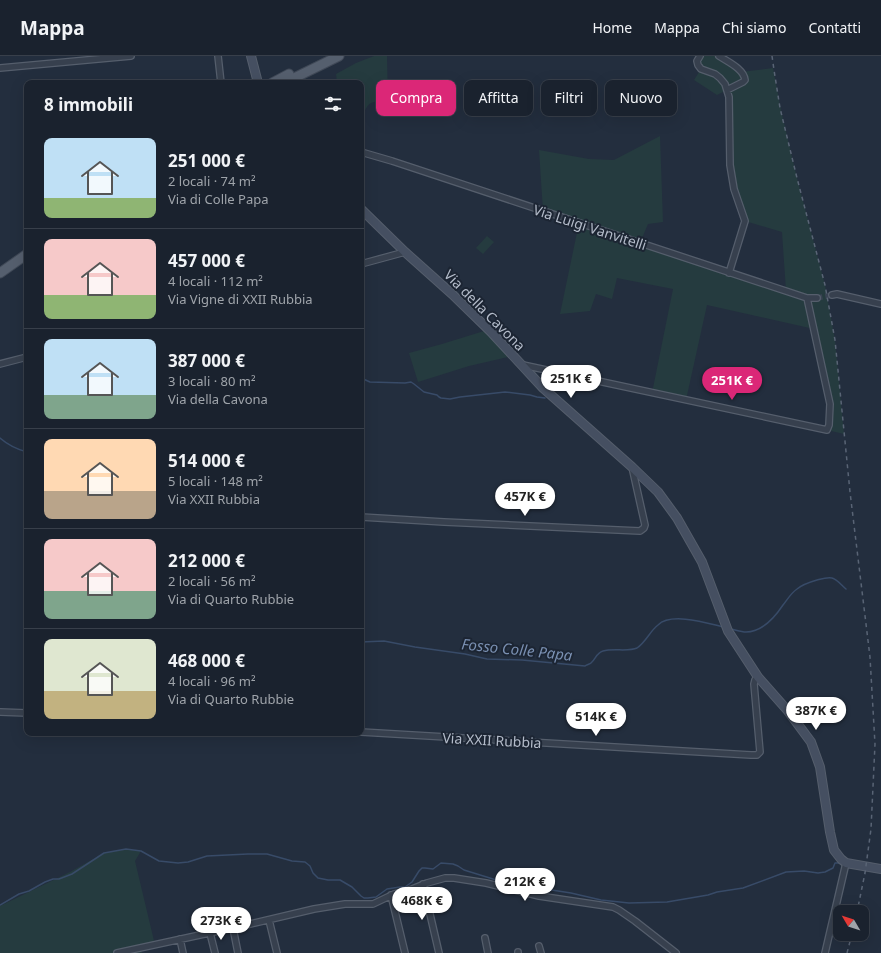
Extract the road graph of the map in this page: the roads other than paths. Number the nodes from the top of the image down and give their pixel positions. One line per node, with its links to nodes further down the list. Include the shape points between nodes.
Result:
1 (130, 56): 8 (street)
2 (218, 56): 9 (street)
3 (251, 56): 10 (main road)
4 (324, 56): 11 (main road)
5 (339, 56): 12 (main road)
6 (700, 56): 13 (street, via 698,66 715,74)
7 (719, 56): 13 (street, via 745,78 743,82)
8 (0, 68)
9 (221, 80)
10 (257, 80)
11 (278, 80)
12 (290, 80)
13 (728, 90): 23 (street, via 730,165 734,189 745,220)
14 (364, 154): 23 (street, Via Luigi Vanvitelli)
15 (364, 212): 17 (main road, Via della Cavona)
16 (24, 249): 21 (main road)
17 (405, 252): 20 (street); 30 (main road, Via della Cavona, via 492,332)
18 (24, 256): 22 (main road)
19 (24, 263): 22 (main road)
20 (364, 263)
21 (0, 266)
22 (0, 273)
23 (729, 273): 25 (street, Via Luigi Vanvitelli)
24 (832, 295): 27 (street)
25 (807, 298): 26 (street, Via Luigi Vanvitelli); 30 (street, via 830,404 827,430)
26 (817, 298)
27 (881, 304)
28 (24, 358): 29 (street)
29 (0, 364)
30 (522, 365): 31 (main road, Via della Cavona, via 543,388)
31 (632, 467): 32 (street, via 645,526 640,531); 33 (main road, Via della Cavona, via 658,492 677,518 702,562 727,628)
32 (364, 517)
33 (758, 677): 36 (street, Via XXII Rubbia, via 754,684 760,752 751,755); 37 (main road, Via della Cavona, via 811,742 820,767 834,850)
34 (0, 712): 35 (street)
35 (24, 713)
36 (364, 732)
37 (846, 863): 38 (main road); 58 (street)
38 (880, 867)
39 (423, 884): 40 (street); 54 (street); 57 (street, via 443,878 454,878 538,896 612,907)
40 (392, 895): 41 (street, via 373,904 341,905); 53 (street)
41 (269, 920): 42 (street); 52 (street)
42 (233, 928): 43 (street); 51 (street)
43 (210, 933): 45 (street); 50 (street)
44 (485, 938): 55 (street)
45 (180, 940): 47 (street); 49 (street)
46 (539, 946): 56 (street)
47 (141, 950): 48 (street)
48 (117, 953)
49 (183, 953)
50 (215, 953)
51 (238, 953)
52 (277, 953)
53 (406, 953)
54 (439, 953)
55 (488, 953)
56 (540, 953)
57 (676, 953)
58 (825, 953)

